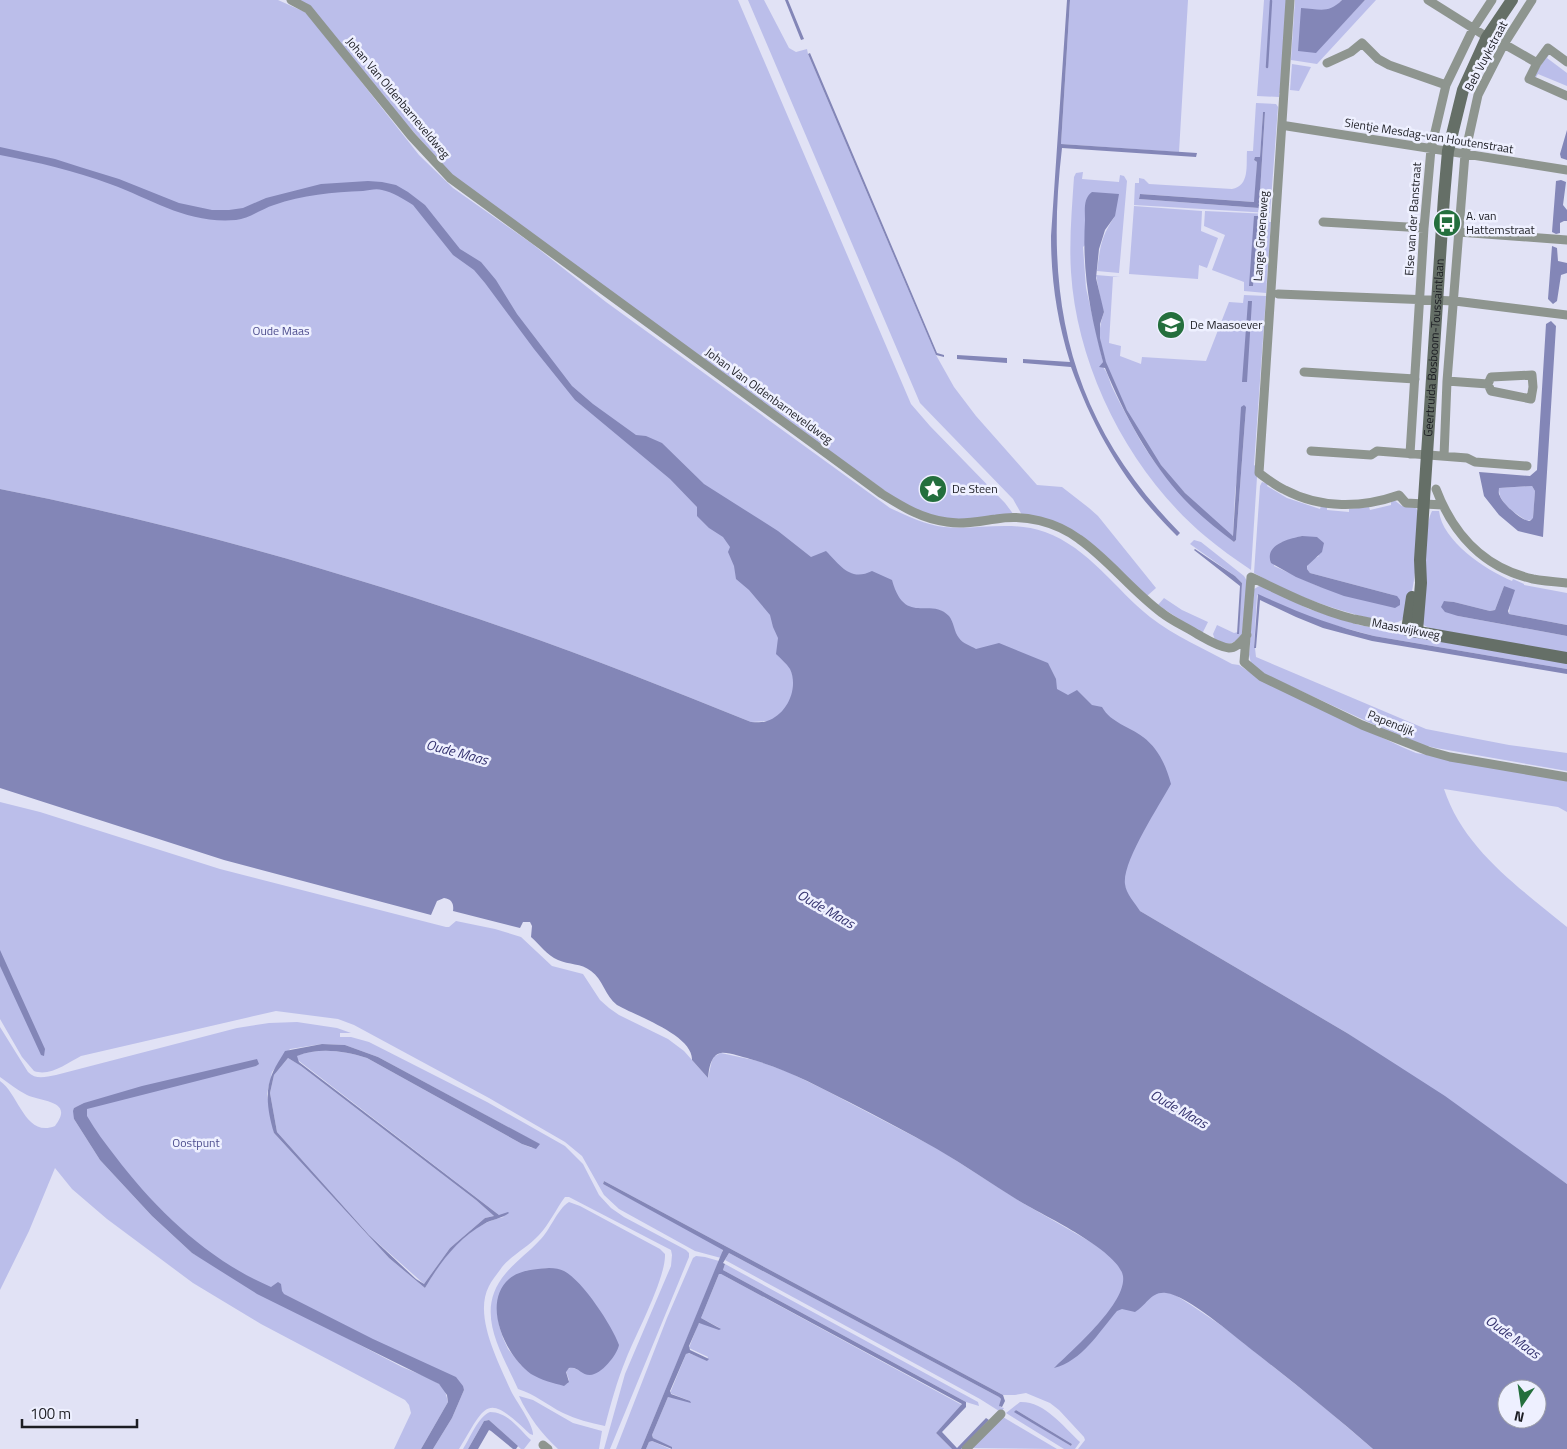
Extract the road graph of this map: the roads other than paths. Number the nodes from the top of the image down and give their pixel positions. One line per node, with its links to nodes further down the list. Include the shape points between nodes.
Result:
1 (290, 0): 43 (street, Johan Van Oldenbarneveldweg, via 308,9 411,136 450,178 882,494 908,511 949,523 974,523 998,518 1046,522 1080,540 1162,613 1202,637 1229,648 1237,646)
2 (1290, 0): 39 (street, Lange Groeneweg, via 1259,473 1285,491 1309,500 1336,505 1365,504 1399,495 1406,503)
3 (1428, 0): 7 (street)
4 (1492, 0): 7 (street, Else van der Banstraat)
5 (1512, 0): 8 (street, Geertruida Bosboom-Toussaintlaan)
6 (1532, 0): 9 (street, Beb Vuykstraat)
7 (1473, 29): 8 (street); 13 (street, Else van der Banstraat)
8 (1487, 37): 9 (street); 17 (street, Geertruida Bosboom-Toussaintlaan, via 1463,90)
9 (1504, 44): 12 (street); 18 (street, Beb Vuykstraat, via 1478,95)
10 (1567, 62): 12 (street, via 1548,48)
11 (1326, 63): 13 (street, via 1351,52 1362,42 1378,59 1389,65)
12 (1537, 63): 14 (street, via 1530,80)
13 (1446, 85): 16 (street, Else van der Banstraat)
14 (1567, 96)
15 (1287, 126): 16 (street, Sientje Mesdag-van Houtenstraat)
16 (1430, 149): 17 (street, Sientje Mesdag-van Houtenstraat); 21 (street, Else van der Banstraat)
17 (1448, 151): 18 (street, Sientje Mesdag-van Houtenstraat); 26 (street, Geertruida Bosboom-Toussaintlaan)
18 (1465, 154): 19 (street, Sientje Mesdag-van Houtenstraat); 22 (street, Beb Vuykstraat)
19 (1567, 170)
20 (1323, 222): 21 (street)
21 (1424, 228): 25 (street, Else van der Banstraat)
22 (1458, 232): 23 (street); 27 (street, Beb Vuykstraat)
23 (1563, 240)
24 (1278, 294): 25 (street)
25 (1419, 300): 26 (street); 30 (street, Else van der Banstraat)
26 (1437, 300): 27 (street); 35 (street, Geertruida Bosboom-Toussaintlaan)
27 (1455, 301): 28 (street); 31 (street, Beb Vuykstraat)
28 (1567, 315)
29 (1304, 372): 30 (street)
30 (1415, 379): 34 (street, Else van der Banstraat)
31 (1447, 381): 32 (street); 36 (street, Beb Vuykstraat)
32 (1488, 384): 32 (street, via 1491,391 1531,399 1532,375 1491,377)
33 (1311, 451): 34 (street)
34 (1410, 454): 35 (street)
35 (1427, 455): 36 (street); 39 (street, Geertruida Bosboom-Toussaintlaan)
36 (1444, 456): 37 (street)
37 (1527, 466)
38 (1436, 489): 40 (street)
39 (1424, 505): 40 (street); 42 (street, Geertruida Bosboom-Toussaintlaan, via 1421,583)
40 (1443, 505): 41 (street, via 1455,528 1488,559 1532,579)
41 (1567, 583)
42 (1412, 631): 43 (street, Maaswijkweg, via 1322,609 1251,577); 44 (street, Maaswijkweg)
43 (1247, 635): 45 (street, Papendijk, via 1244,662 1262,677 1362,725 1450,757)
44 (1567, 658)
45 (1567, 777)
46 (1001, 1414): 47 (street)
47 (966, 1449)

